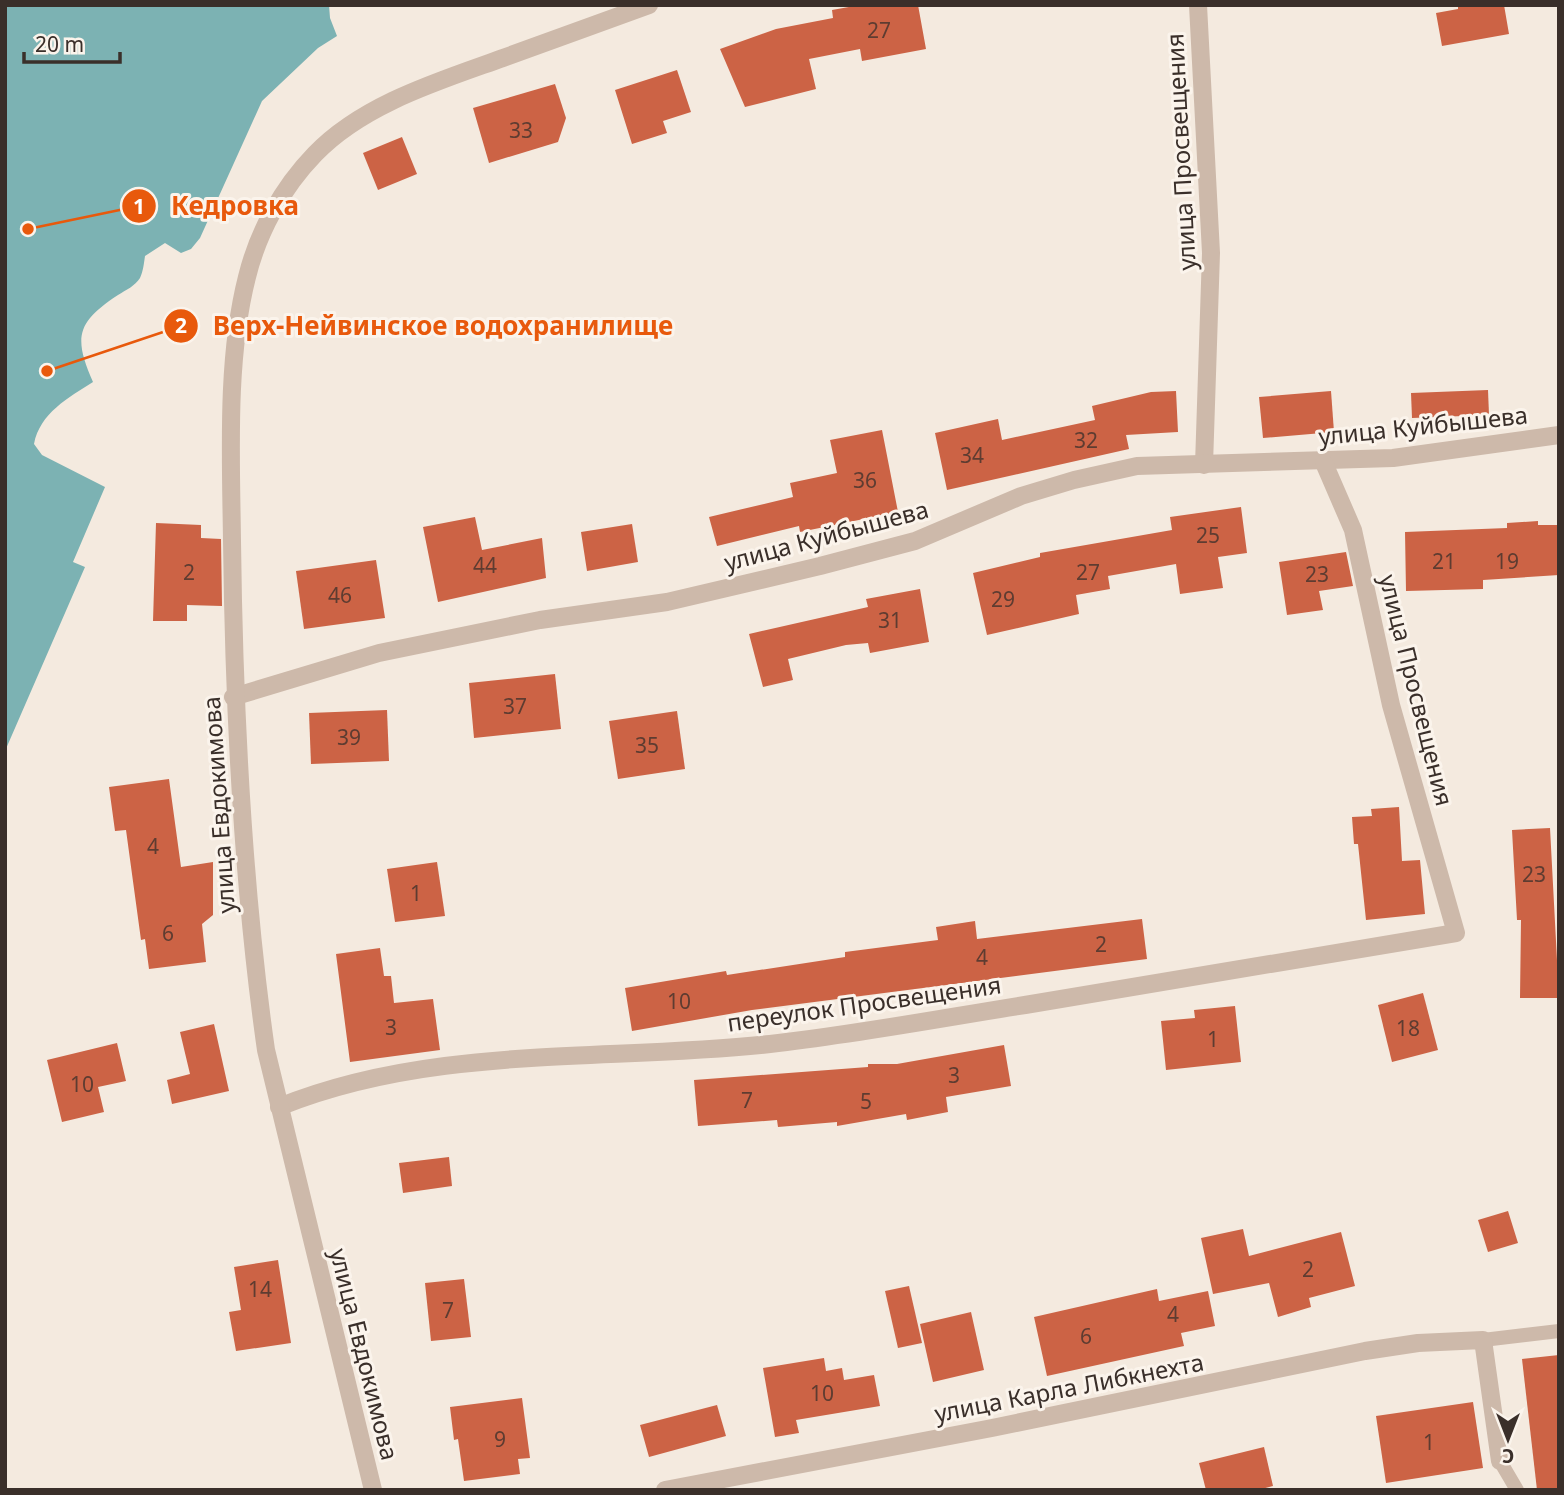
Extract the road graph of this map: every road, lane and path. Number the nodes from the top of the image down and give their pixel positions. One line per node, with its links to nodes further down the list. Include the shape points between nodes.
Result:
1 (649, 5): 6 (street, улица Евдокимова, via 438,83 365,116 317,152 280,197 255,250 240,312 231,504)
2 (1198, 5): 5 (street, улица Просвещения, via 1210,253)
3 (1559, 435): 4 (street, улица Куйбышева)
4 (1324, 463): 5 (street, улица Куйбышева); 7 (street, улица Просвещения, via 1353,530 1391,705)
5 (1204, 465): 6 (street, улица Куйбышева, via 1137,466 1074,480 983,510 915,541 865,555 667,601 540,620 379,653)
6 (233, 697): 8 (street, улица Евдокимова, via 256,983)
7 (1456, 933): 8 (street, переулок Просвещения, via 826,1038 506,1060 429,1070 355,1082)
8 (279, 1107): 12 (street, улица Евдокимова)
9 (1559, 1331): 10 (lane)
10 (1483, 1340): 11 (street); 13 (street, улица Карла Либкнехта, via 1365,1351)
11 (1500, 1461): 14 (lane)
12 (373, 1490)
13 (665, 1490)
14 (1517, 1490)

